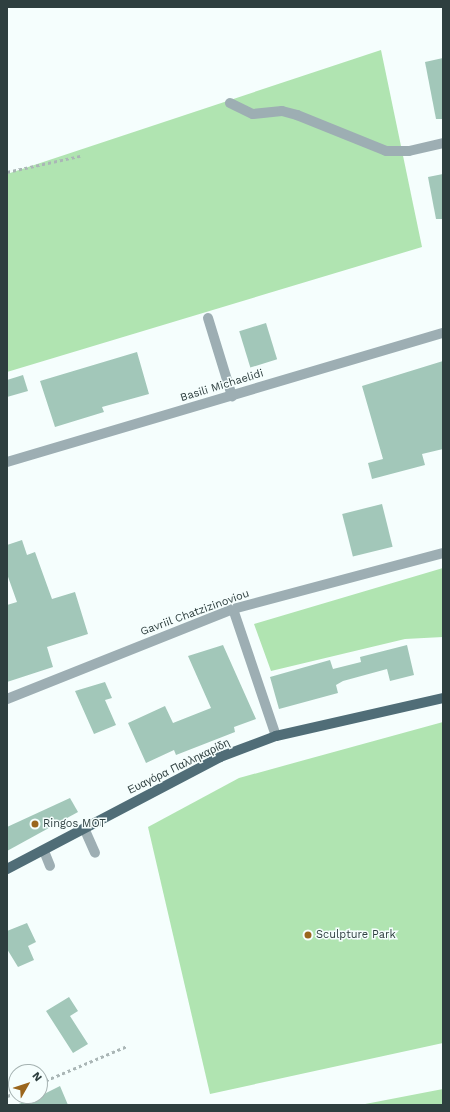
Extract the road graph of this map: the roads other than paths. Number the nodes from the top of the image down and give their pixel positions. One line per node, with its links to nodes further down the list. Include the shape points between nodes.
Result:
1 (230, 103): 2 (street, via 253,114 282,112 297,115 386,151 409,151)
2 (443, 143)
3 (208, 318): 5 (street)
4 (443, 333): 5 (street, Basili Michaelidi)
5 (232, 396): 6 (street, Basili Michaelidi)
6 (7, 462)
7 (443, 553): 8 (street, Gavriil Chatzizinoviou)
8 (233, 609): 9 (street, Gavriil Chatzizinoviou); 11 (street)
9 (7, 698)
10 (443, 698): 11 (main road, Ευαγόρα Παλληκαρίδη)
11 (276, 736): 12 (main road, Ευαγόρα Παλληκαρίδη, via 220,757)
12 (84, 828): 13 (main road, Ευαγόρα Παλληκαρίδη); 14 (street)
13 (44, 851): 15 (street); 16 (main road, Ευαγόρα Παλληκαρίδη)
14 (95, 853)
15 (50, 866)
16 (7, 869)

